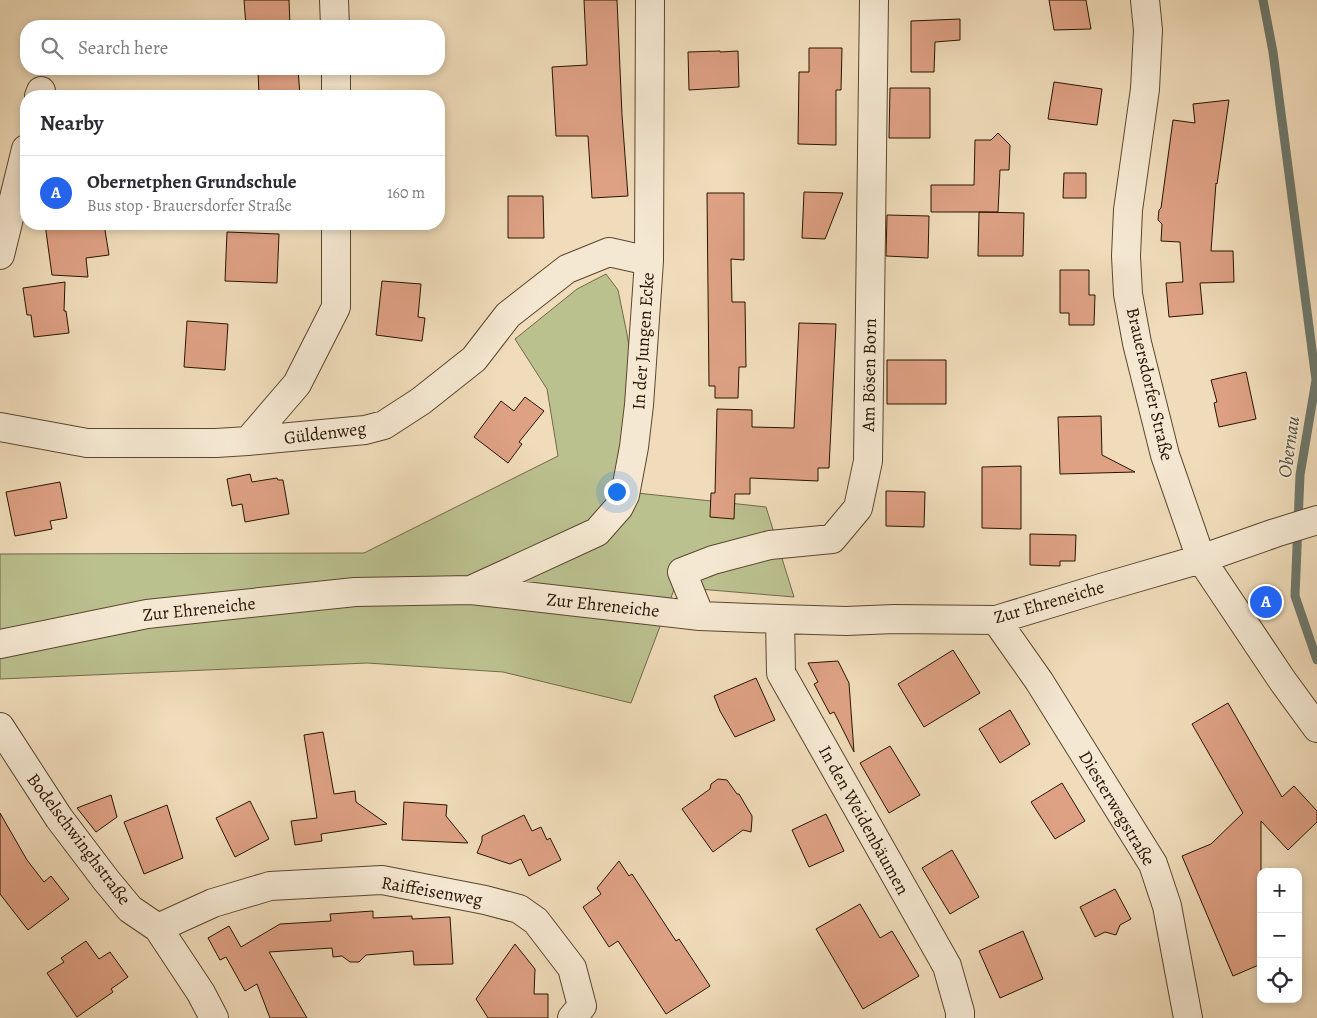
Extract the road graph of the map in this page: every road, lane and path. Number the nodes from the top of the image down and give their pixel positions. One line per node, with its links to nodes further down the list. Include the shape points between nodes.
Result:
1 (334, 0): 5 (street)
2 (650, 0): 11 (street, In der Jungen Ecke)
3 (874, 0): 17 (street, Am Bösen Born, via 868,461 858,508 832,540 770,545 682,572)
4 (1145, 0): 15 (street, Brauersdorfer Straße, via 1148,30 1145,89 1128,210 1128,294 1165,455)
5 (335, 20)
6 (336, 75): 7 (street)
7 (336, 90)
8 (20, 173): 10 (street)
9 (336, 230): 13 (street, via 336,307 297,384)
10 (0, 255)
11 (649, 261): 13 (street, Güldenweg, via 609,252 568,269 508,315 474,359 421,401 384,424 365,430); 16 (street, In der Jungen Ecke, via 634,447 625,495 619,507 597,532)
12 (0, 427): 13 (street, Güldenweg, via 86,443)
13 (248, 441)
14 (1316, 521): 15 (street, Zur Ehreneiche)
15 (1201, 559): 19 (street, Zur Ehreneiche); 22 (street, Brauersdorfer Straße)
16 (471, 590): 17 (street, Zur Ehreneiche); 20 (street, Zur Ehreneiche, via 354,592 147,614)
17 (700, 616): 18 (street, Zur Ehreneiche)
18 (780, 619): 19 (street, Zur Ehreneiche); 27 (street, In den Weidenbäumen, via 782,673 947,966)
19 (996, 620): 28 (street, Diesterwegstraße, via 1043,688 1153,864 1167,906)
20 (0, 644)
21 (0, 727): 23 (street, Bodelschwinghstraße, via 6,735)
22 (1317, 728)
23 (9, 762): 24 (street, Bodelschwinghstraße, via 59,818 130,909)
24 (158, 928): 25 (street, Bodelschwinghstraße); 26 (street, Raiffeisenweg, via 213,903 270,886 382,880 485,900 519,909 536,921 572,968 582,1006)
25 (214, 1018)
26 (572, 1018)
27 (960, 1018)
28 (1188, 1018)

